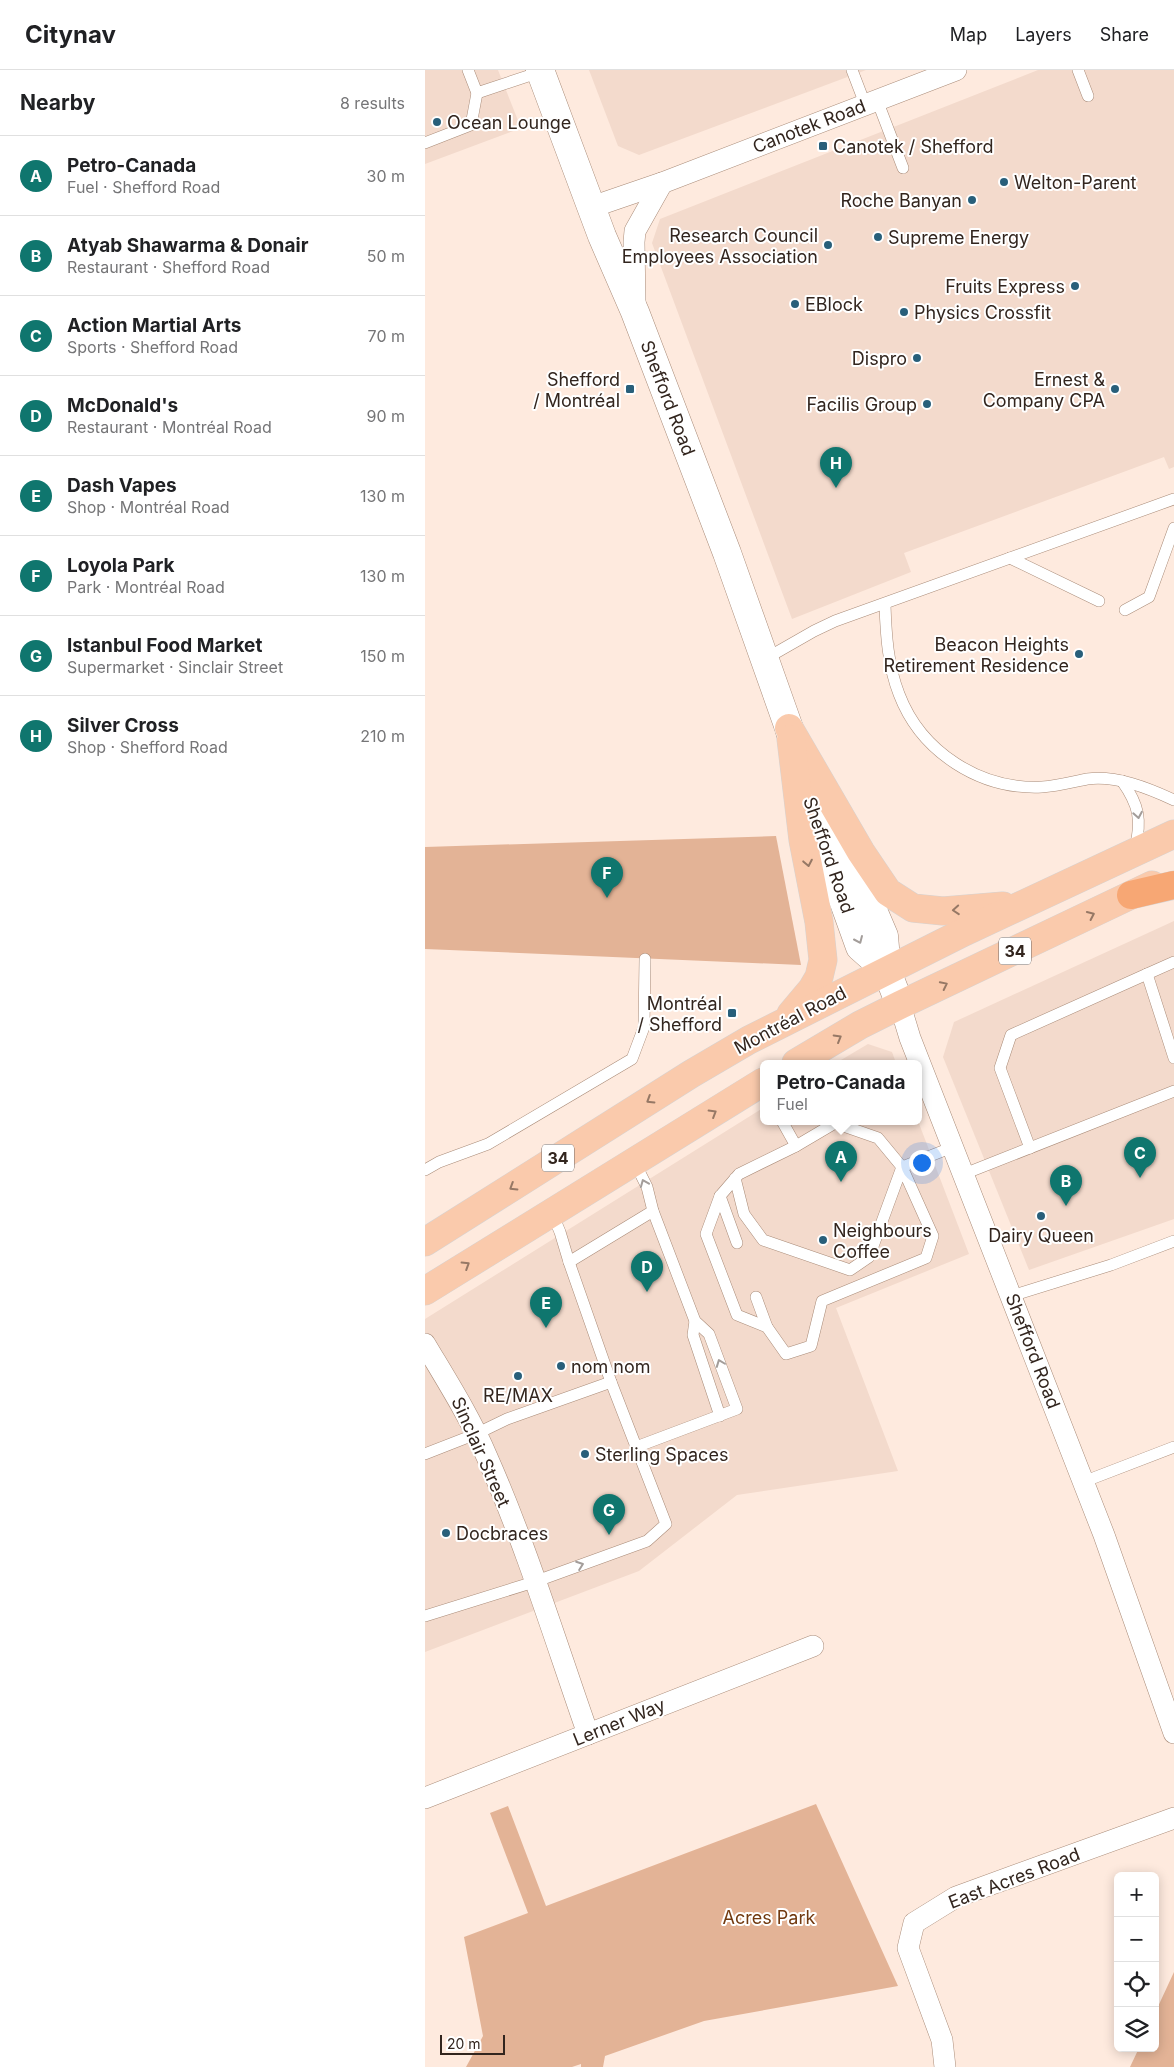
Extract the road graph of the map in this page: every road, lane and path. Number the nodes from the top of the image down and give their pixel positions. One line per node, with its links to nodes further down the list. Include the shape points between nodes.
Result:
1 (468, 70): 6 (lane)
2 (852, 70): 8 (lane)
3 (956, 70): 8 (street, Canotek Road)
4 (1078, 70): 7 (lane)
5 (540, 71): 6 (lane); 12 (street, Shefford Road)
6 (477, 93): 9 (lane, via 471,125)
7 (1088, 96)
8 (871, 102): 10 (lane); 11 (street, Canotek Road)
9 (425, 143)
10 (903, 168)
11 (662, 182): 12 (street, Canotek Road); 13 (street, via 635,230)
12 (592, 208): 13 (street, Shefford Road)
13 (635, 312): 20 (street, Shefford Road)
14 (1174, 499): 16 (lane)
15 (1174, 528): 19 (lane, via 1149,597)
16 (1010, 558): 17 (lane); 18 (lane)
17 (1099, 601)
18 (885, 605): 20 (lane, via 814,631); 22 (lane, via 890,664 899,694 911,719 947,758 992,782 1017,786 1041,787 1105,778)
19 (1125, 610)
20 (765, 659): 21 (street, Shefford Road)
21 (789, 728): 29 (main road, one-way to 21, via 943,911 913,908 888,892); 32 (street, Shefford Road, via 837,826 884,936); 35 (main road, one-way to 35, via 823,960 812,989)
22 (1122, 781): 23 (lane); 25 (lane, one-way to 25, via 1132,794 1140,821)
23 (1174, 800)
24 (1174, 834): 25 (main road, Montréal Road / 34)
25 (1134, 852): 29 (main road, Montréal Road / 34)
26 (1174, 875): 28 (main road, 34)
27 (1174, 885): 28 (highway)
28 (1131, 896): 34 (main road, 34, one-way to 28)
29 (1022, 905): 32 (main road, Montréal Road / 34)
30 (645, 959): 50 (lane, via 644,1027 632,1059 488,1144)
31 (1174, 962): 33 (lane)
32 (887, 970): 34 (street, Shefford Road); 35 (main road, Montréal Road / 34)
33 (1147, 974): 36 (lane); 47 (lane, via 1011,1035 1000,1068)
34 (900, 1005): 37 (main road, 34, one-way to 34); 38 (street, Shefford Road)
35 (782, 1024): 57 (main road, Montréal Road / 34, one-way to 57, via 691,1074)
36 (1174, 1058)
37 (801, 1060)
38 (919, 1060)
39 (922, 1068): 46 (street, Shefford Road)
40 (760, 1087): 48 (main road, 34, one-way to 40)
41 (1174, 1091): 47 (lane)
42 (784, 1125): 45 (lane)
43 (832, 1125): 45 (lane)
44 (841, 1125): 49 (lane, via 878,1138)
45 (796, 1146): 52 (lane)
46 (953, 1147): 49 (lane); 51 (street, Shefford Road)
47 (1030, 1148): 51 (lane)
48 (634, 1161): 54 (lane, one-way to 48, via 647,1187); 55 (main road, 34)
49 (902, 1168): 52 (lane, via 869,1257 850,1270 763,1240 744,1214); 64 (lane, via 933,1236 926,1258 821,1301 811,1346 786,1354)
50 (425, 1170)
51 (964, 1174): 61 (street, Shefford Road)
52 (735, 1178): 53 (lane)
53 (721, 1196): 58 (lane); 64 (lane, via 706,1234 737,1315)
54 (653, 1211): 59 (lane); 63 (lane)
55 (551, 1212): 59 (lane); 60 (main road, 34, one-way to 55)
56 (1174, 1241): 61 (lane, via 1111,1265)
57 (425, 1242)
58 (737, 1243)
59 (569, 1262): 66 (lane)
60 (425, 1291)
61 (1011, 1296): 72 (street, Shefford Road)
62 (756, 1297): 64 (lane)
63 (695, 1321): 67 (lane, via 693,1335); 67 (lane, one-way to 63, via 737,1409 709,1334)
64 (767, 1327)
65 (425, 1344): 68 (street, Sinclair Street)
66 (611, 1382): 68 (lane, via 507,1419); 69 (lane)
67 (720, 1416): 69 (lane)
68 (477, 1434): 71 (lane); 73 (street, Sinclair Street)
69 (636, 1447): 73 (lane, one-way to 69, via 647,1540 666,1524)
70 (1174, 1448): 72 (lane)
71 (425, 1454)
72 (1083, 1482): 77 (street, Shefford Road)
73 (534, 1582): 74 (lane); 76 (street, Sinclair Street)
74 (425, 1616)
75 (813, 1646): 76 (street, Lerner Way)
76 (588, 1734): 78 (street, Lerner Way)
77 (1174, 1734)
78 (425, 1798)
79 (1174, 1818): 80 (street, East Acres Road, via 956,1897 914,1923 908,1948 942,2040)
80 (945, 2067)

